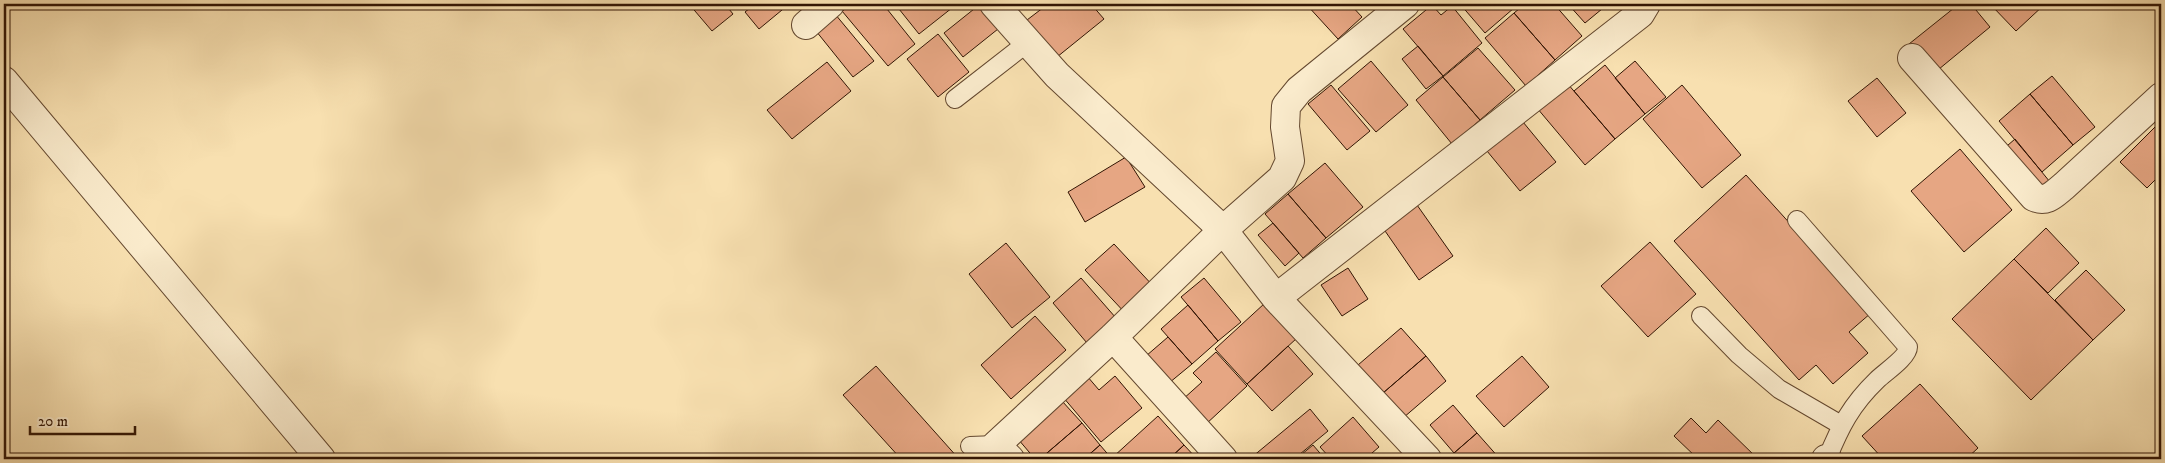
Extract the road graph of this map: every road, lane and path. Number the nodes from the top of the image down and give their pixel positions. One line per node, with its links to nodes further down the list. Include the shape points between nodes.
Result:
1 (830, 4): 5 (street)
2 (994, 4): 6 (street)
3 (1405, 4): 12 (street, via 1311,78 1286,106 1285,127 1290,161 1282,178)
4 (1646, 4): 13 (street, via 1640,14)
5 (806, 25)
6 (1027, 43): 10 (lane); 12 (street)
7 (1912, 58): 9 (street, via 2034,197 2041,200 2064,186)
8 (4, 81): 18 (street)
9 (2161, 97)
10 (955, 99)
11 (1797, 220): 16 (lane, via 1908,347 1906,354 1876,382)
12 (1223, 230): 13 (street); 15 (street)
13 (1276, 298): 20 (street)
14 (1701, 316): 16 (lane, via 1739,355 1779,389)
15 (1113, 337): 17 (street); 19 (street)
16 (1841, 425): 21 (lane)
17 (992, 450)
18 (321, 459)
19 (1223, 459)
20 (1427, 459)
21 (1827, 459)

